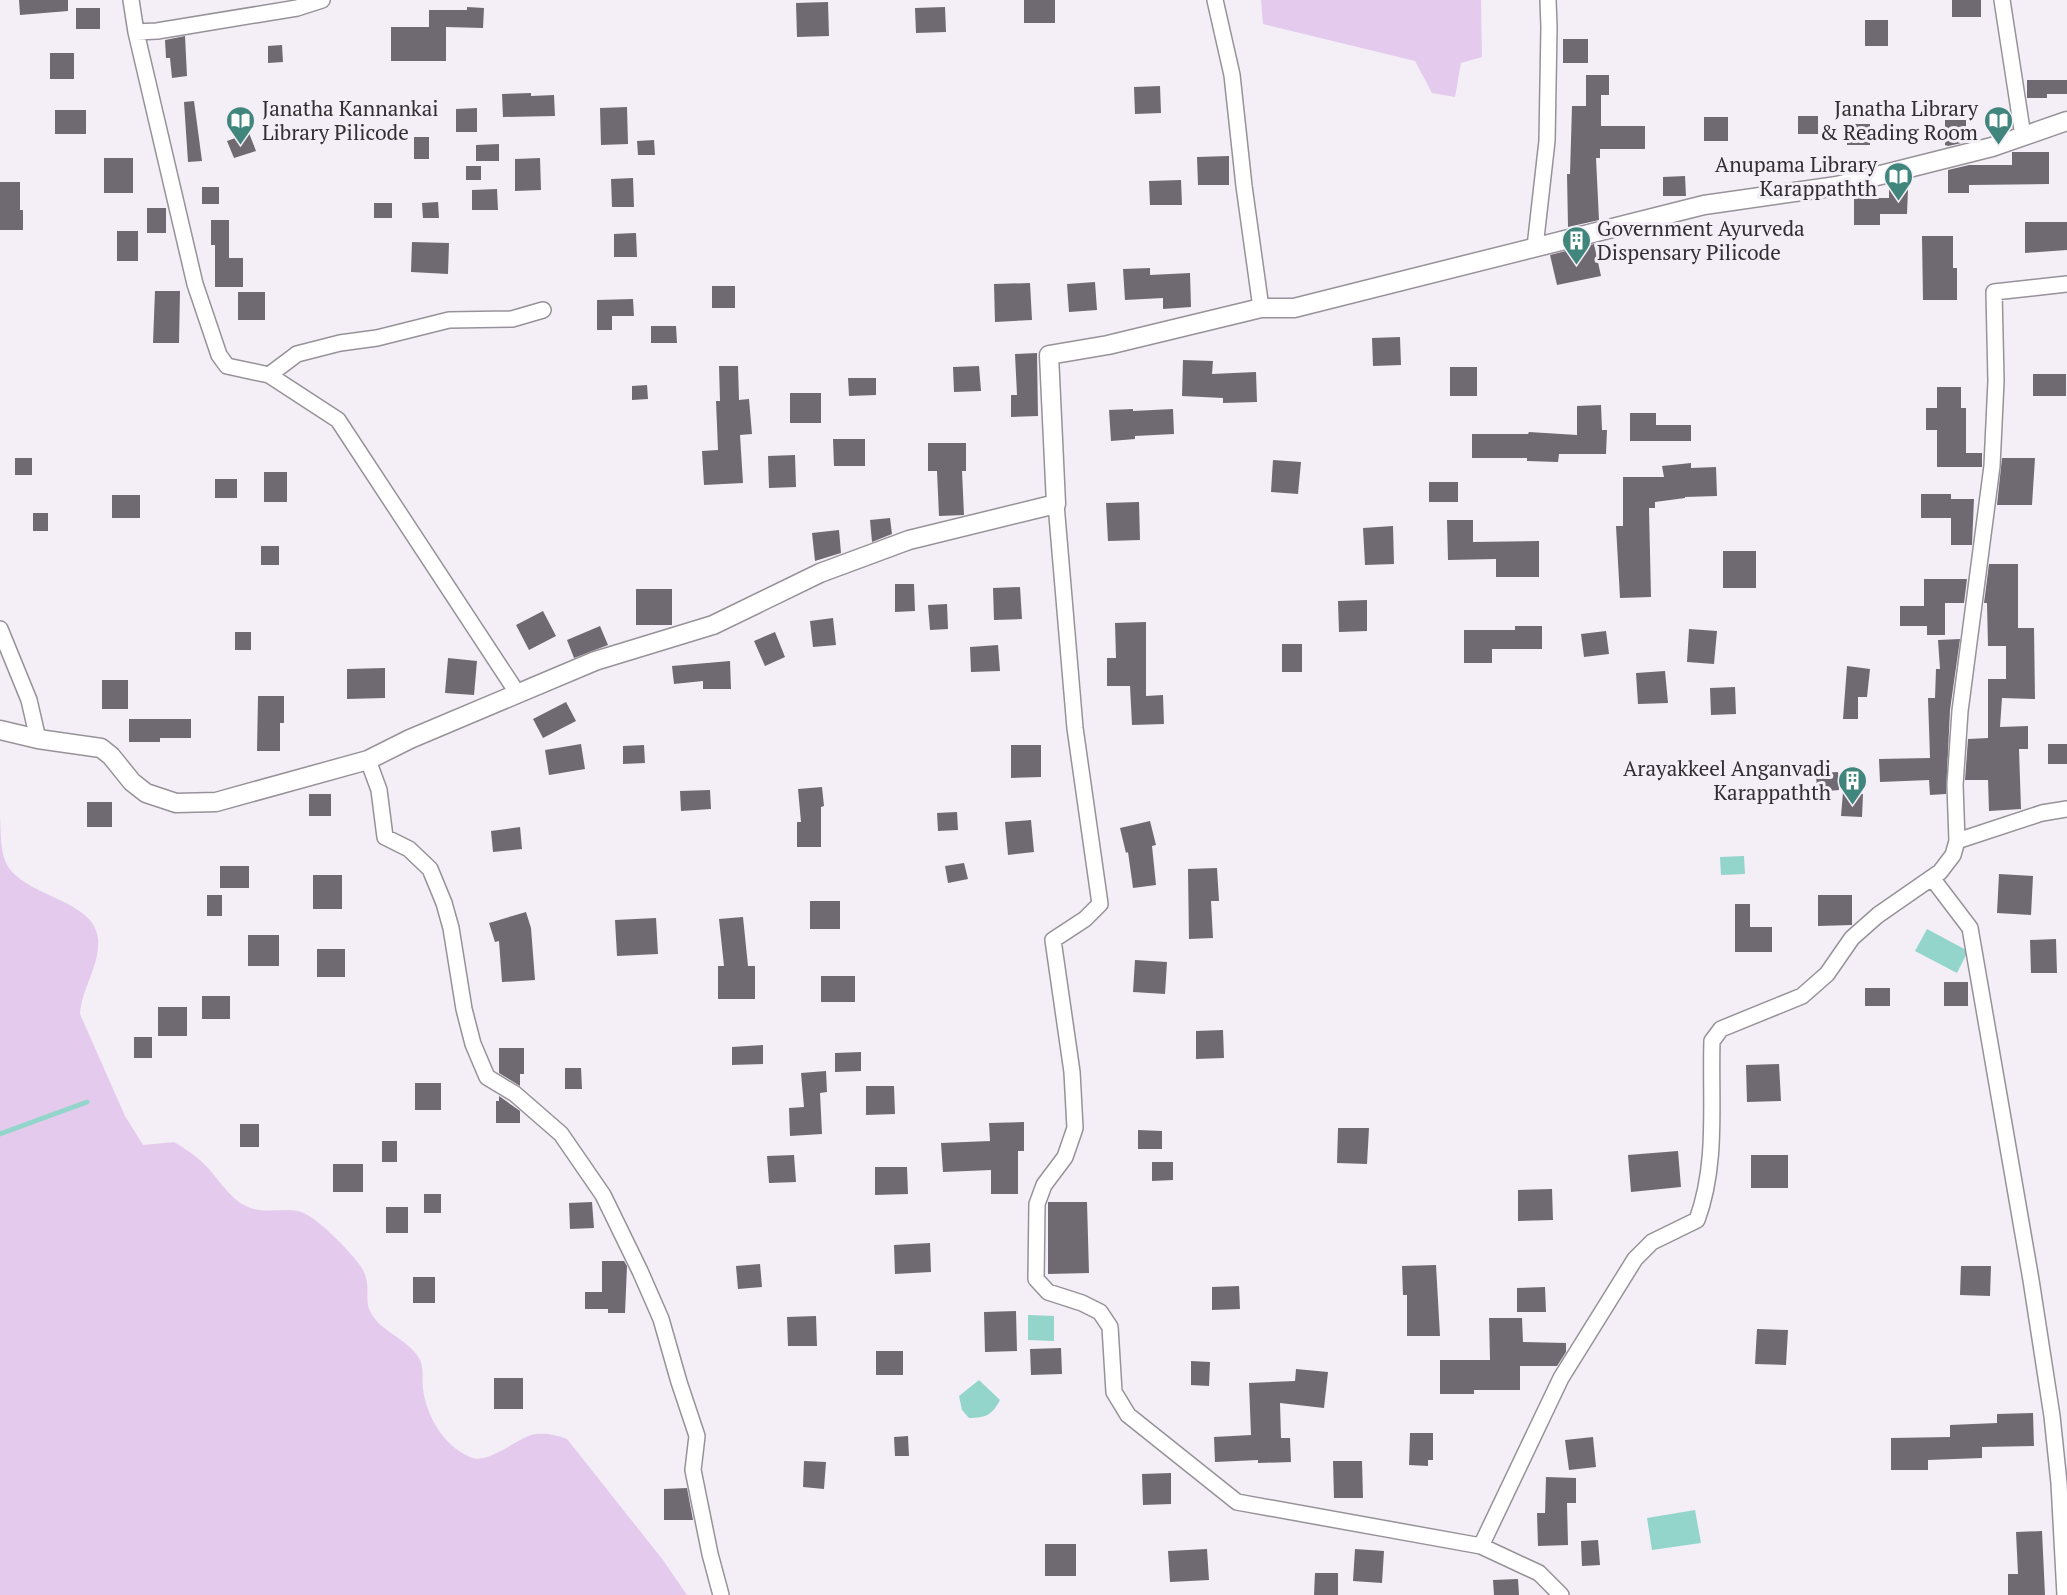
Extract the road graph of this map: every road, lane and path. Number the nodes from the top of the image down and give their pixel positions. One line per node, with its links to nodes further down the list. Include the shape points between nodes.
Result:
1 (130, 0): 6 (street)
2 (322, 0): 6 (street, via 297,8)
3 (1215, 0): 11 (street, via 1232,75)
4 (1548, 0): 9 (street, via 1547,141)
5 (2002, 0): 8 (street)
6 (136, 33): 13 (street, via 195,284 219,356 227,366)
7 (2067, 121): 8 (street)
8 (2024, 136): 9 (street, via 1837,186 1704,205)
9 (1535, 247): 11 (street, via 1294,308)
10 (2067, 284): 21 (street, via 1994,292 1996,381 1992,466 1960,711 1955,785)
11 (1261, 308): 14 (street, via 1049,356)
12 (543, 310): 13 (street, via 512,319 449,320 340,343 297,354)
13 (269, 375): 16 (street, via 338,420)
14 (1056, 504): 16 (street, via 909,540 820,573 713,626 595,661); 23 (street, via 1075,728 1100,904 1053,940 1072,1072 1075,1128 1065,1157 1044,1185 1037,1204 1036,1279 1048,1292 1100,1312 1110,1328 1114,1392 1128,1415 1237,1502)
15 (0, 629): 18 (street, via 29,700)
16 (518, 693): 19 (street)
17 (0, 730): 18 (street)
18 (38, 739): 19 (street, via 101,748 146,794 176,803 216,802)
19 (368, 760): 24 (street, via 379,790 385,837 410,849 430,869 444,903 464,1010 487,1077 515,1094 561,1134 603,1195 661,1319 696,1436 693,1470)
20 (2067, 809): 21 (street, via 2042,813)
21 (1957, 841): 22 (street, via 1953,855)
22 (1932, 878): 23 (street, via 1852,938 1827,974 1802,996 1721,1029 1712,1041 1711,1168 1697,1220 1652,1242 1635,1259 1561,1378); 26 (street, via 1970,928 2052,1416)
23 (1481, 1546): 25 (street, via 1539,1573)
24 (721, 1595)
25 (1561, 1595)
26 (2065, 1595)

